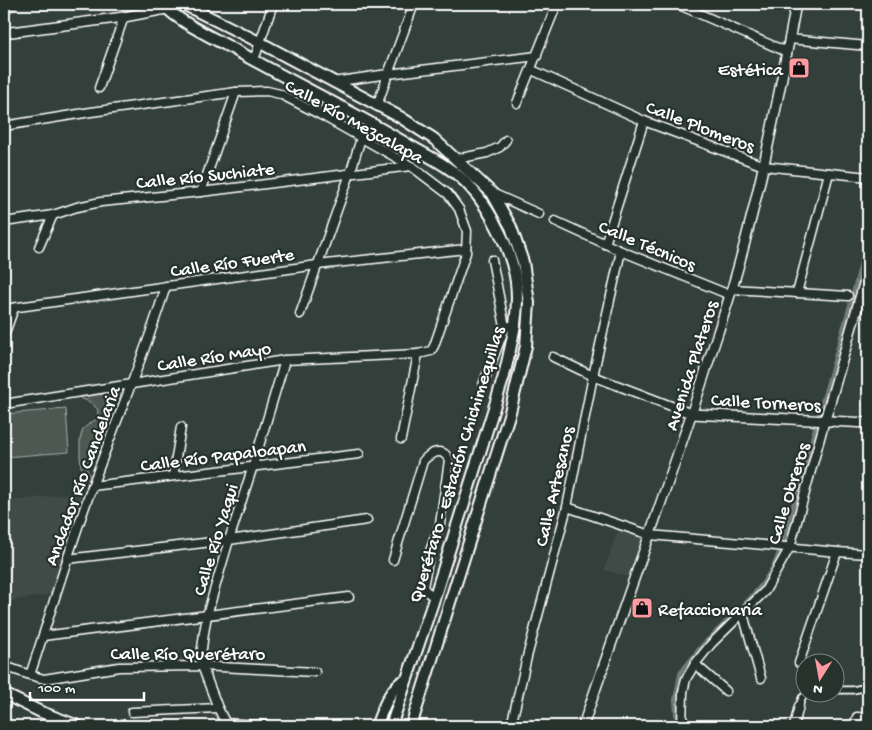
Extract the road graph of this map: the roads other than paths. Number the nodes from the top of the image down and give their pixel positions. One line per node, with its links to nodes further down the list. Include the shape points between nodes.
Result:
1 (202, 4): 7 (street)
2 (273, 4): 12 (street)
3 (414, 4): 18 (street)
4 (557, 4): 15 (street)
5 (676, 4): 14 (street)
6 (796, 4): 11 (street, Avenida Plateros)
7 (184, 5): 12 (main road, Querétaro - Estación Chichimequillas)
8 (164, 6): 9 (street); 16 (main road, Querétaro - Estación Chichimequillas)
9 (124, 17): 10 (street); 20 (street)
10 (4, 33)
11 (790, 39): 13 (street); 14 (street, Avenida Plateros)
12 (259, 42): 16 (street); 19 (main road, Querétaro - Estación Chichimequillas)
13 (868, 46)
14 (787, 52): 32 (street, Avenida Plateros)
15 (537, 56): 17 (street); 18 (street, Calle Río Mezcalapa)
16 (254, 60): 22 (main road, Querétaro - Estación Chichimequillas)
17 (532, 70): 23 (street); 26 (street, Calle Plomeros)
18 (388, 74): 19 (street, Calle Río Mezcalapa); 24 (street)
19 (333, 82): 24 (main road, Querétaro - Estación Chichimequillas)
20 (99, 88)
21 (236, 92): 25 (street, Calle Río Mezcalapa, via 280,94); 27 (street, Calle Río Mezcalapa); 36 (street)
22 (330, 101): 25 (street); 57 (main road, Querétaro - Estación Chichimequillas, via 439,163 470,187 491,214 510,257 516,282)
23 (518, 103)
24 (377, 106): 30 (main road, Querétaro - Estación Chichimequillas, via 434,139)
25 (321, 115): 28 (street, Calle Río Mezcalapa)
26 (644, 121): 32 (street, Calle Plomeros); 42 (street)
27 (4, 126)
28 (361, 138): 31 (street, Calle Río Mezcalapa); 34 (street)
29 (506, 140): 30 (street, via 487,153)
30 (456, 159): 37 (main road, Querétaro - Estación Chichimequillas)
31 (411, 166): 34 (street, Calle Río Suchiate); 44 (street, Calle Río Mezcalapa, via 448,194 459,209 467,231)
32 (764, 166): 33 (street, Calle Plomeros); 50 (street, Avenida Plateros)
33 (829, 173): 35 (street, Calle Plomeros); 51 (street)
34 (350, 174): 36 (street, Calle Río Suchiate); 47 (street)
35 (868, 177)
36 (201, 192): 39 (street, Calle Río Suchiate, via 101,202)
37 (492, 193): 38 (street); 104 (main road, Querétaro - Estación Chichimequillas, via 511,227 523,262 529,303 526,346 510,412)
38 (539, 214)
39 (53, 215): 41 (street, Calle Río Suchiate); 43 (street)
40 (555, 221): 42 (street, Calle Técnicos)
41 (4, 222)
42 (605, 244): 45 (street, Calle Técnicos)
43 (39, 246)
44 (466, 249): 47 (street, Calle Río Fuerte); 60 (street, Calle Río Mezcalapa)
45 (621, 251): 50 (street, Calle Técnicos); 64 (street, Calle Artesanos)
46 (492, 260): 58 (street)
47 (317, 265): 49 (street, Calle Río Fuerte); 56 (street)
48 (868, 270): 53 (street, Calle Obreros)
49 (166, 286): 54 (street, Calle Río Fuerte); 65 (street, Andador Río Candelaria)
50 (731, 292): 51 (street, Calle Técnicos); 68 (street, Avenida Plateros)
51 (797, 293): 52 (street, Calle Técnicos)
52 (848, 296)
53 (864, 298): 69 (street, Calle Obreros)
54 (14, 308): 55 (street, Calle Río Fuerte); 59 (street)
55 (4, 309)
56 (300, 314)
57 (516, 325): 58 (street); 87 (main road, Querétaro - Estación Chichimequillas, via 504,376)
58 (505, 327): 66 (street)
59 (4, 336)
60 (431, 351): 61 (street, Calle Río Mayo)
61 (418, 354): 63 (street, Calle Río Mayo); 72 (street)
62 (553, 357): 64 (street, Calle Torneros)
63 (285, 360): 65 (street, Calle Río Mayo); 74 (street, Calle Río Yaqui)
64 (593, 376): 68 (street, Calle Torneros); 77 (street, Calle Artesanos)
65 (132, 384): 67 (street, Calle Río Mayo); 76 (street, Andador Río Candelaria)
66 (483, 385)
67 (4, 404)
68 (692, 414): 69 (street, Calle Torneros); 79 (street, Avenida Plateros)
69 (825, 420): 70 (street, Calle Torneros); 81 (street, Calle Obreros)
70 (868, 423)
71 (181, 427): 75 (street)
72 (401, 439)
73 (359, 454): 74 (street, Calle Río Papaloapan)
74 (254, 466): 75 (street, Calle Río Papaloapan); 80 (street, Calle Río Yaqui)
75 (173, 476): 76 (street, Calle Río Papaloapan)
76 (92, 486): 84 (street, Andador Río Candelaria)
77 (567, 507): 79 (street); 115 (street, Calle Artesanos)
78 (368, 520): 80 (street)
79 (650, 535): 81 (street); 116 (street, Avenida Plateros)
80 (229, 540): 84 (street); 89 (street, Calle Río Yaqui)
81 (788, 547): 82 (street); 88 (street, Calle Obreros, via 765,591)
82 (837, 552): 83 (street); 91 (street)
83 (868, 554)
84 (67, 559): 90 (street, Andador Río Candelaria)
85 (393, 560): 87 (street, via 423,461 428,455 442,452 449,460 440,524 423,586)
86 (349, 597): 89 (street)
87 (434, 597): 98 (main road, Querétaro - Estación Chichimequillas)
88 (743, 614): 92 (street, Calle Obreros); 97 (street)
89 (207, 615): 90 (street); 94 (street, Calle Río Yaqui)
90 (43, 636): 96 (street, Andador Río Candelaria)
91 (803, 652)
92 (695, 664): 101 (street); 117 (street, Calle Obreros, via 684,685)
93 (4, 666): 96 (street, Calle Río Querétaro)
94 (202, 666): 95 (street, Calle Río Querétaro); 96 (street, Calle Río Querétaro, via 119,667 44,679); 106 (street, Calle Río Yaqui)
95 (315, 672)
96 (30, 676)
97 (761, 678)
98 (406, 680): 104 (main road, via 415,690); 112 (main road, via 395,687); 113 (main road, Querétaro - Estación Chichimequillas)
99 (868, 687): 100 (street)
100 (844, 690)
101 (726, 691)
102 (4, 694): 110 (main road)
103 (800, 702): 105 (street)
104 (418, 704): 114 (main road, Querétaro - Estación Chichimequillas)
105 (799, 706): 118 (street)
106 (218, 708): 107 (street); 109 (street, Calle Río Yaqui)
107 (132, 712)
108 (868, 718): 119 (street, via 857,717)
109 (226, 724): 111 (street)
110 (78, 726)
111 (277, 726)
112 (376, 726)
113 (391, 726)
114 (411, 726)
115 (511, 726)
116 (583, 726)
117 (682, 726)
118 (794, 726)
119 (854, 726)

